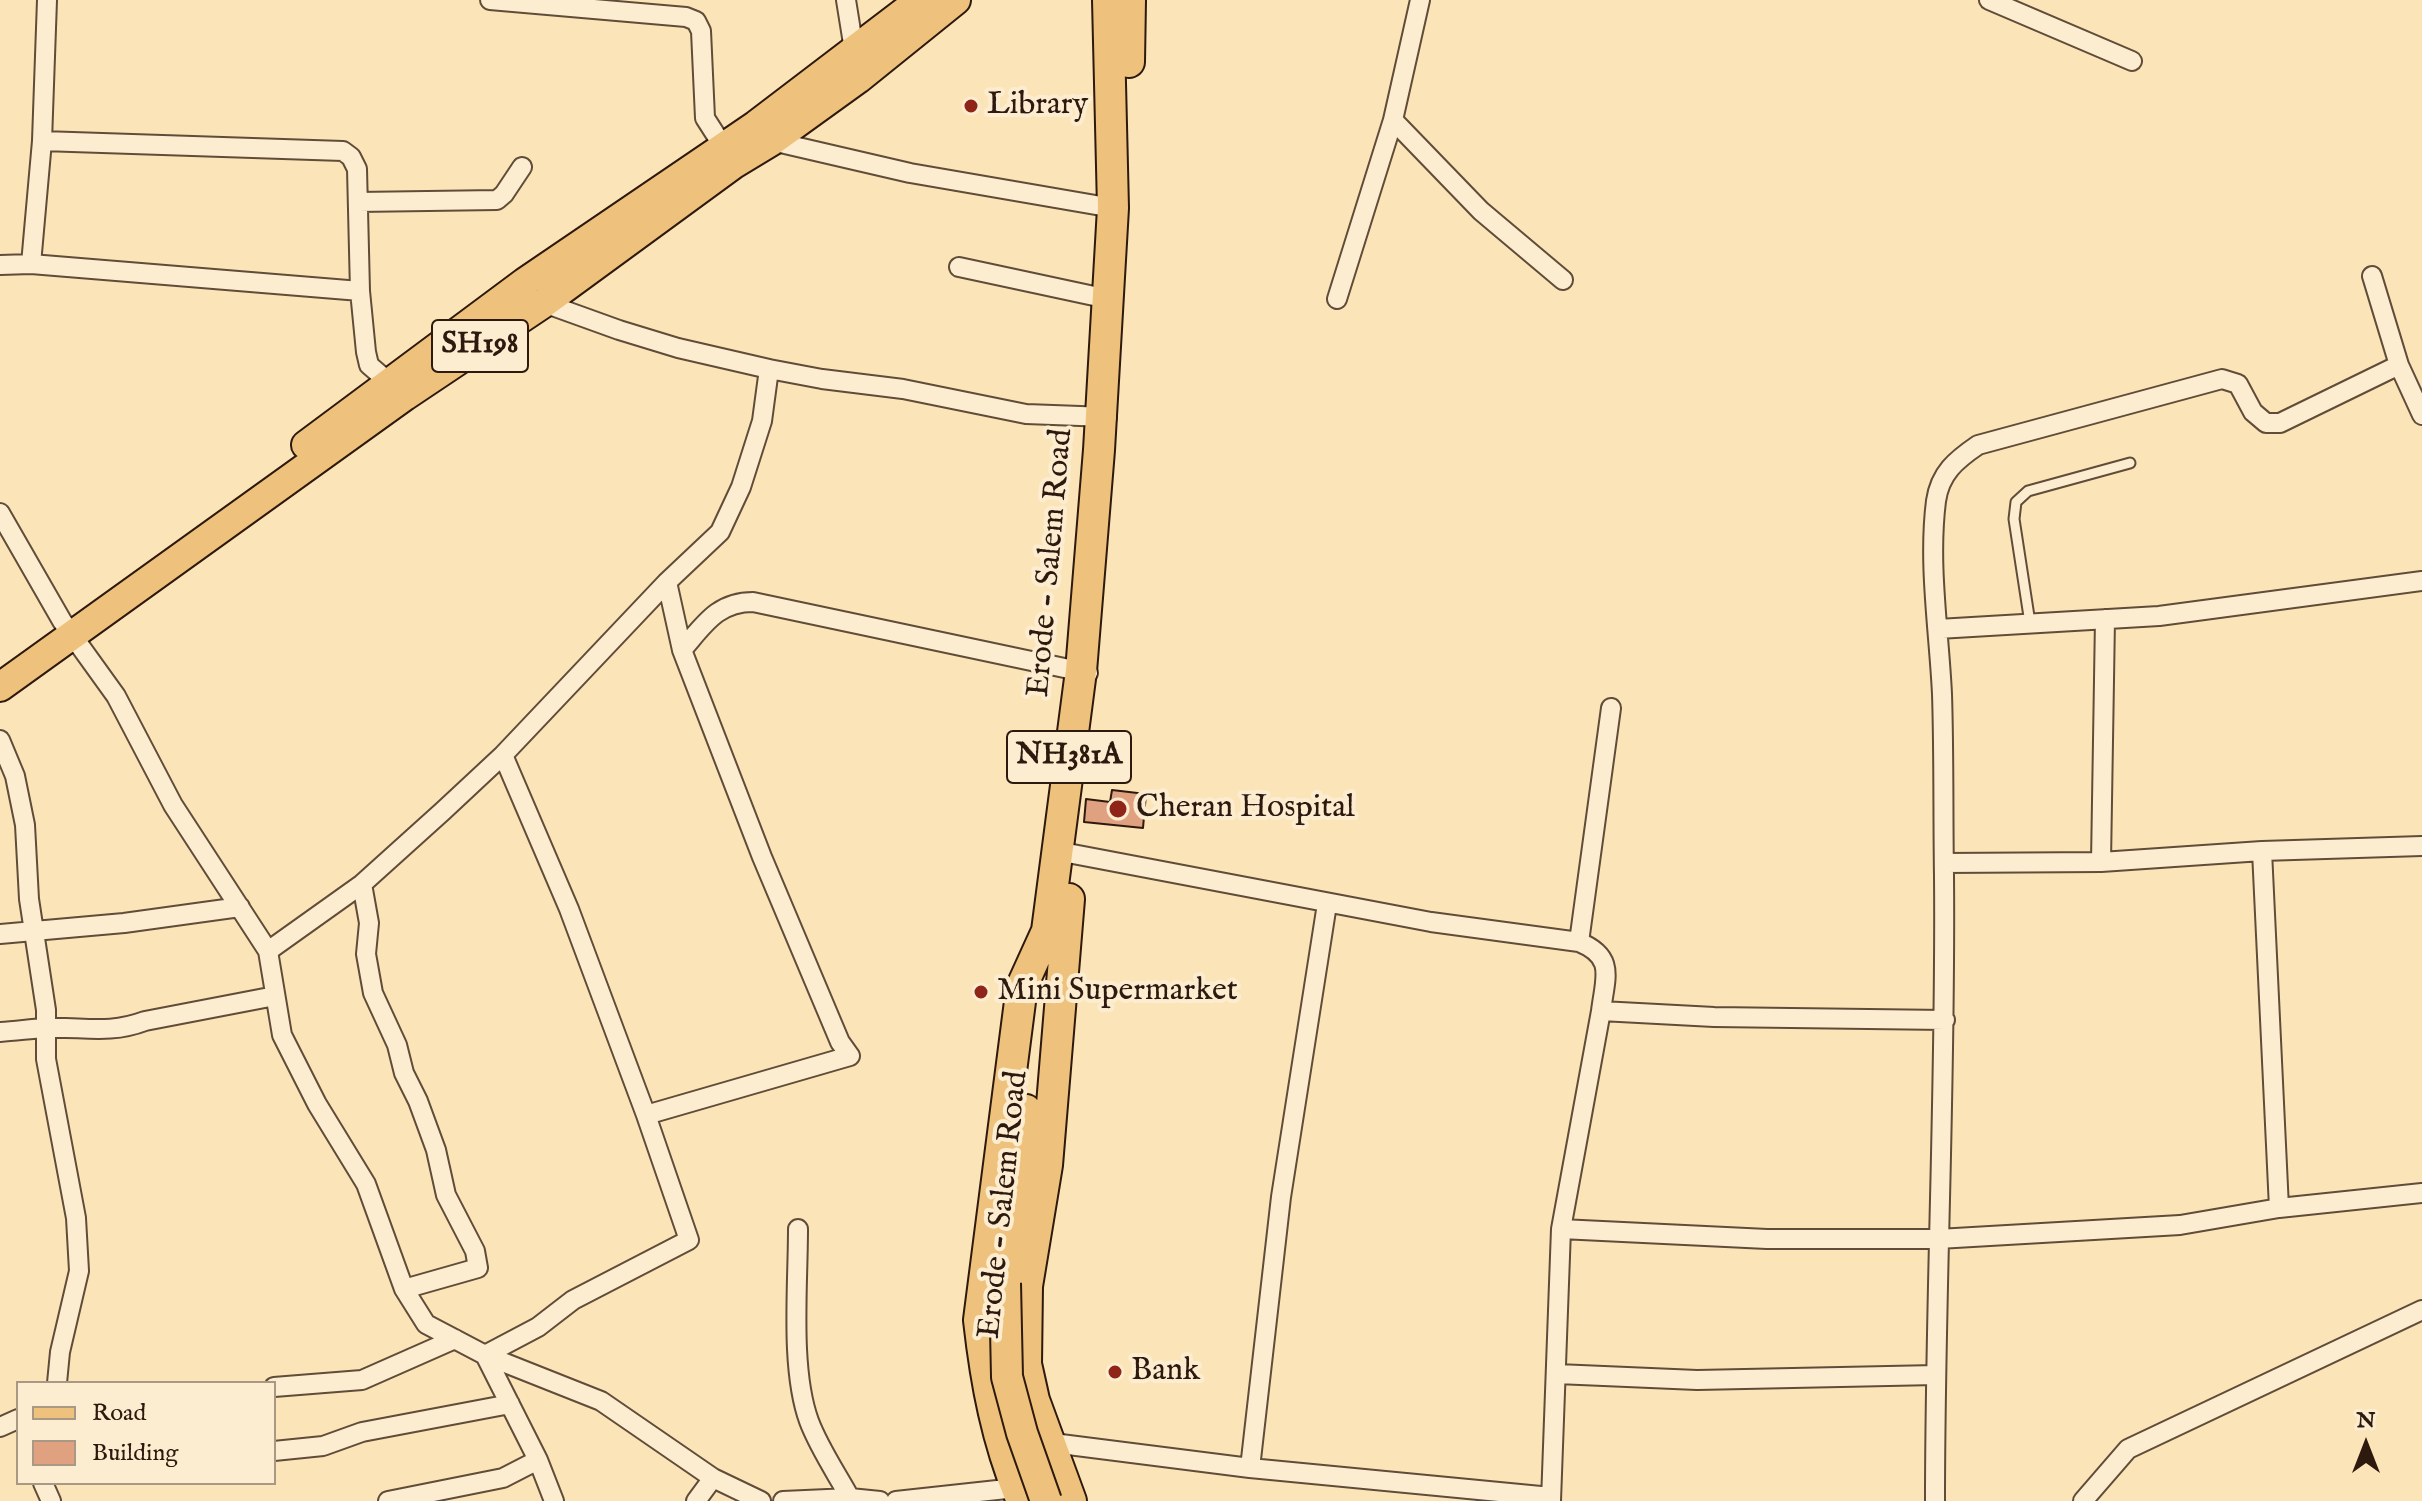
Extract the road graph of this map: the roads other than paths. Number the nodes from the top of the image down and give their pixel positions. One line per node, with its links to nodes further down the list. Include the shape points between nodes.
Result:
1 (47, 0): 13 (street)
2 (490, 0): 15 (street, via 696,21 701,31 705,118)
3 (846, 0): 11 (street)
4 (920, 0): 11 (main road, SH198)
5 (956, 0): 11 (main road, SH198)
6 (1108, 0): 18 (highway, Erode - Salem Road / NH381A)
7 (1130, 0): 32 (highway, Erode - Salem Road / NH381A, via 1128,207)
8 (1420, 0): 12 (street)
9 (1989, 0): 10 (street)
10 (2132, 61)
11 (856, 65): 14 (main road, SH198); 15 (main road, SH198, via 756,125)
12 (1393, 120): 23 (street, via 1481,211); 27 (street)
13 (42, 141): 17 (street, via 343,151 357,169); 19 (street)
14 (772, 141): 15 (main road, SH198); 18 (street, via 910,173)
15 (729, 155): 25 (main road, SH198)
16 (522, 167): 17 (street, via 497,200)
17 (358, 202): 24 (street)
18 (1113, 208): 26 (highway, Erode - Salem Road / NH381A)
19 (31, 264): 20 (street); 24 (street)
20 (0, 265)
21 (959, 267): 26 (street)
22 (2372, 276): 28 (street)
23 (1563, 280)
24 (360, 291): 30 (street, via 369,365)
25 (535, 292): 29 (street, via 619,330); 30 (main road, SH198)
26 (1108, 299): 32 (highway, Erode - Salem Road / NH381A)
27 (1337, 299)
28 (2399, 365): 31 (street); 40 (street, via 2280,423 2266,423 2253,412 2238,384 2222,379 1978,445 1943,475 1936,500)
29 (769, 369): 32 (street, via 1026,414); 36 (street, via 762,421 720,532)
30 (397, 389): 39 (main road, SH198)
31 (2422, 415)
32 (1108, 417): 43 (highway, Erode - Salem Road / NH381A)
33 (2130, 463): 38 (lane, via 2028,491 2016,502)
34 (0, 513): 39 (street)
35 (2422, 581): 37 (street)
36 (667, 582): 41 (street); 47 (street)
37 (2105, 619): 38 (street); 51 (street)
38 (2030, 623): 40 (street)
39 (68, 628): 42 (main road, SH198); 44 (main road, SH198); 55 (street, via 116,696 173,805)
40 (1938, 629): 52 (street)
41 (682, 650): 43 (street, via 725,606 753,602); 66 (street, via 762,857 850,1056)
42 (0, 665)
43 (1088, 673): 50 (highway, Erode - Salem Road / NH381A)
44 (0, 687)
45 (1611, 708): 59 (street)
46 (0, 740): 56 (street, via 15,776 25,825)
47 (503, 755): 53 (street); 66 (street, via 569,909)
48 (2422, 846): 49 (street)
49 (2262, 851): 51 (street); 68 (street)
50 (1065, 853): 54 (street); 57 (highway, Erode - Salem Road / NH381A); 81 (highway, Erode - Salem Road / NH381A, via 1047,1165 1027,1286 1026,1364)
51 (2101, 862): 52 (street)
52 (1944, 863): 63 (street)
53 (362, 884): 60 (street); 72 (street, via 373,993 478,1268)
54 (1327, 904): 59 (street); 85 (street, via 1281,1197)
55 (240, 907): 56 (street); 60 (street)
56 (34, 929): 58 (street); 64 (street)
57 (1047, 931): 82 (highway, Erode - Salem Road / NH381A, via 1022,986 979,1320); 87 (highway, bridge, via 1005,1283 1007,1377 1022,1433)
58 (0, 934)
59 (1579, 942): 62 (street, via 1601,955)
60 (268, 951): 61 (street)
61 (275, 996): 64 (street, via 127,1028); 72 (street, via 282,1035 366,1184)
62 (1601, 1011): 63 (street); 70 (street)
63 (1945, 1020): 71 (street)
64 (46, 1028): 65 (street); 78 (street, via 46,1059 76,1218 79,1271)
65 (0, 1032)
66 (646, 1115): 75 (street, via 689,1240 573,1300 538,1327)
67 (2422, 1193): 68 (street)
68 (2279, 1208): 71 (street, via 2180,1225)
69 (798, 1229): 89 (street, via 802,1394 810,1425)
70 (1561, 1229): 71 (street, via 1767,1239); 76 (street)
71 (1938, 1239): 77 (street)
72 (404, 1289): 74 (street, via 426,1324)
73 (2422, 1310): 99 (street, via 2128,1449)
74 (455, 1339): 75 (street); 79 (street, via 362,1380)
75 (485, 1355): 80 (street); 86 (street, via 601,1401)
76 (1557, 1374): 77 (street, via 1697,1380); 90 (street)
77 (1936, 1375): 98 (street)
78 (57, 1381)
79 (276, 1387)
80 (510, 1404): 83 (street, via 362,1432 323,1446); 84 (street)
81 (1048, 1442): 82 (street); 85 (street); 87 (highway, Erode - Salem Road / NH381A)
82 (1001, 1449): 88 (highway, Erode - Salem Road / NH381A)
83 (276, 1451)
84 (538, 1460): 91 (street, via 503,1478); 92 (street)
85 (1250, 1468): 90 (street)
86 (713, 1478): 93 (street); 94 (street)
87 (1060, 1494): 88 (street)
88 (1019, 1495): 97 (street)
89 (850, 1498): 95 (street); 96 (street)
90 (1551, 1499)
91 (388, 1501)
92 (554, 1501)
93 (696, 1501)
94 (761, 1501)
95 (783, 1501)
96 (880, 1501)
97 (896, 1501)
98 (1935, 1501)
99 (2083, 1501)

